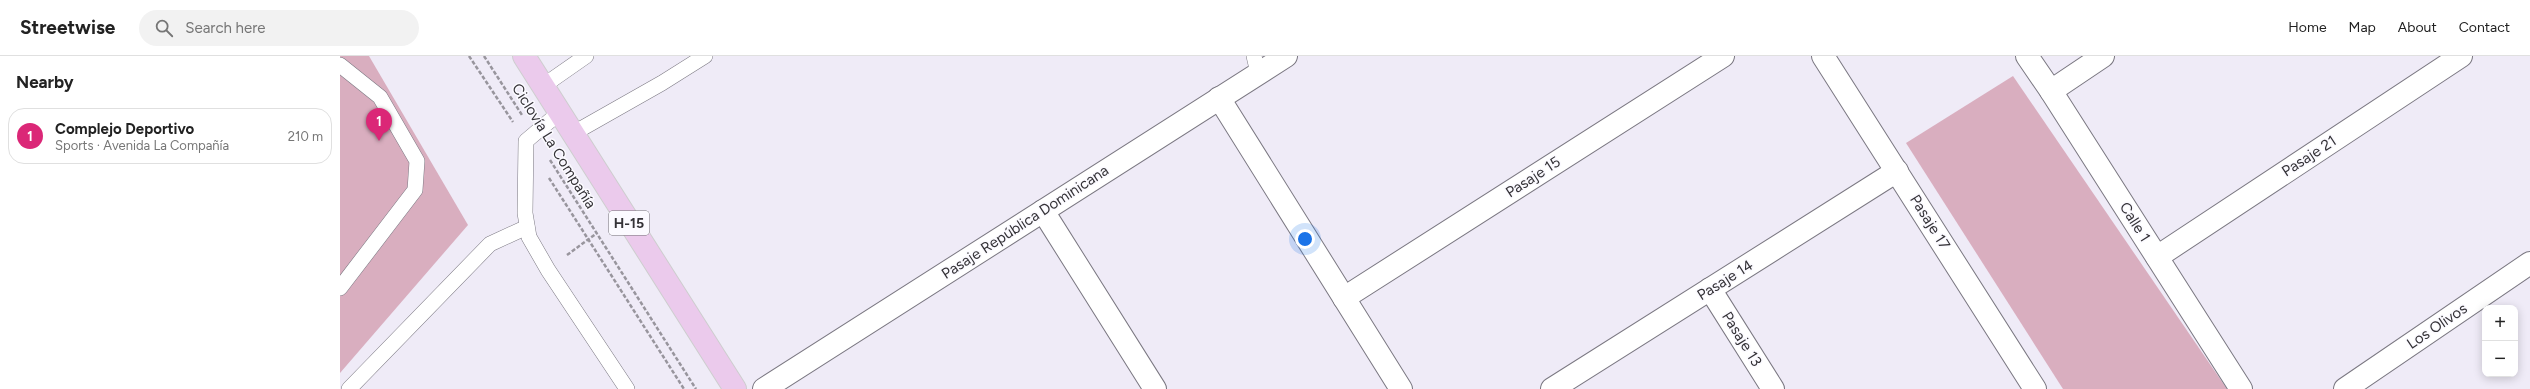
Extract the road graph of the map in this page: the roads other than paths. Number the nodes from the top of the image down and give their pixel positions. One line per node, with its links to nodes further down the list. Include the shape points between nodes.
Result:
1 (524, 56): 12 (main road, H-15)
2 (586, 56): 12 (lane)
3 (705, 56): 16 (lane)
4 (1286, 56): 11 (street, Pasaje República Dominicana)
5 (1723, 56): 24 (street, Pasaje 15)
6 (1823, 56): 17 (street, Pasaje 17)
7 (2027, 56): 13 (street, Calle 1)
8 (2103, 56): 13 (street)
9 (2461, 56): 20 (street, Pasaje 21)
10 (340, 65): 22 (lane, via 380,97 399,126 417,162 415,190)
11 (1256, 65): 14 (street, Pasaje República Dominicana)
12 (543, 86): 15 (main road, H-15)
13 (2052, 91): 20 (street, Calle 1)
14 (1219, 98): 18 (street, Pasaje República Dominicana); 24 (street)
15 (559, 113): 16 (main road, H-15); 19 (lane, via 530,137 525,213)
16 (572, 134): 27 (main road, H-15)
17 (1897, 171): 23 (street, Pasaje 14); 33 (street, Pasaje 17)
18 (1043, 211): 28 (street, Pasaje República Dominicana); 29 (street)
19 (527, 227): 25 (lane, via 490,244); 26 (lane, via 529,237 548,270)
20 (2157, 257): 34 (street, Calle 1)
21 (2530, 262): 35 (street, Los Olivos)
22 (340, 288)
23 (1710, 289): 31 (street, Pasaje 14); 32 (street, Pasaje 13)
24 (1344, 298): 30 (street)
25 (349, 389)
26 (627, 389)
27 (735, 389)
28 (764, 389)
29 (1155, 389)
30 (1401, 389)
31 (1552, 389)
32 (1773, 389)
33 (2035, 389)
34 (2241, 389)
35 (2345, 389)

